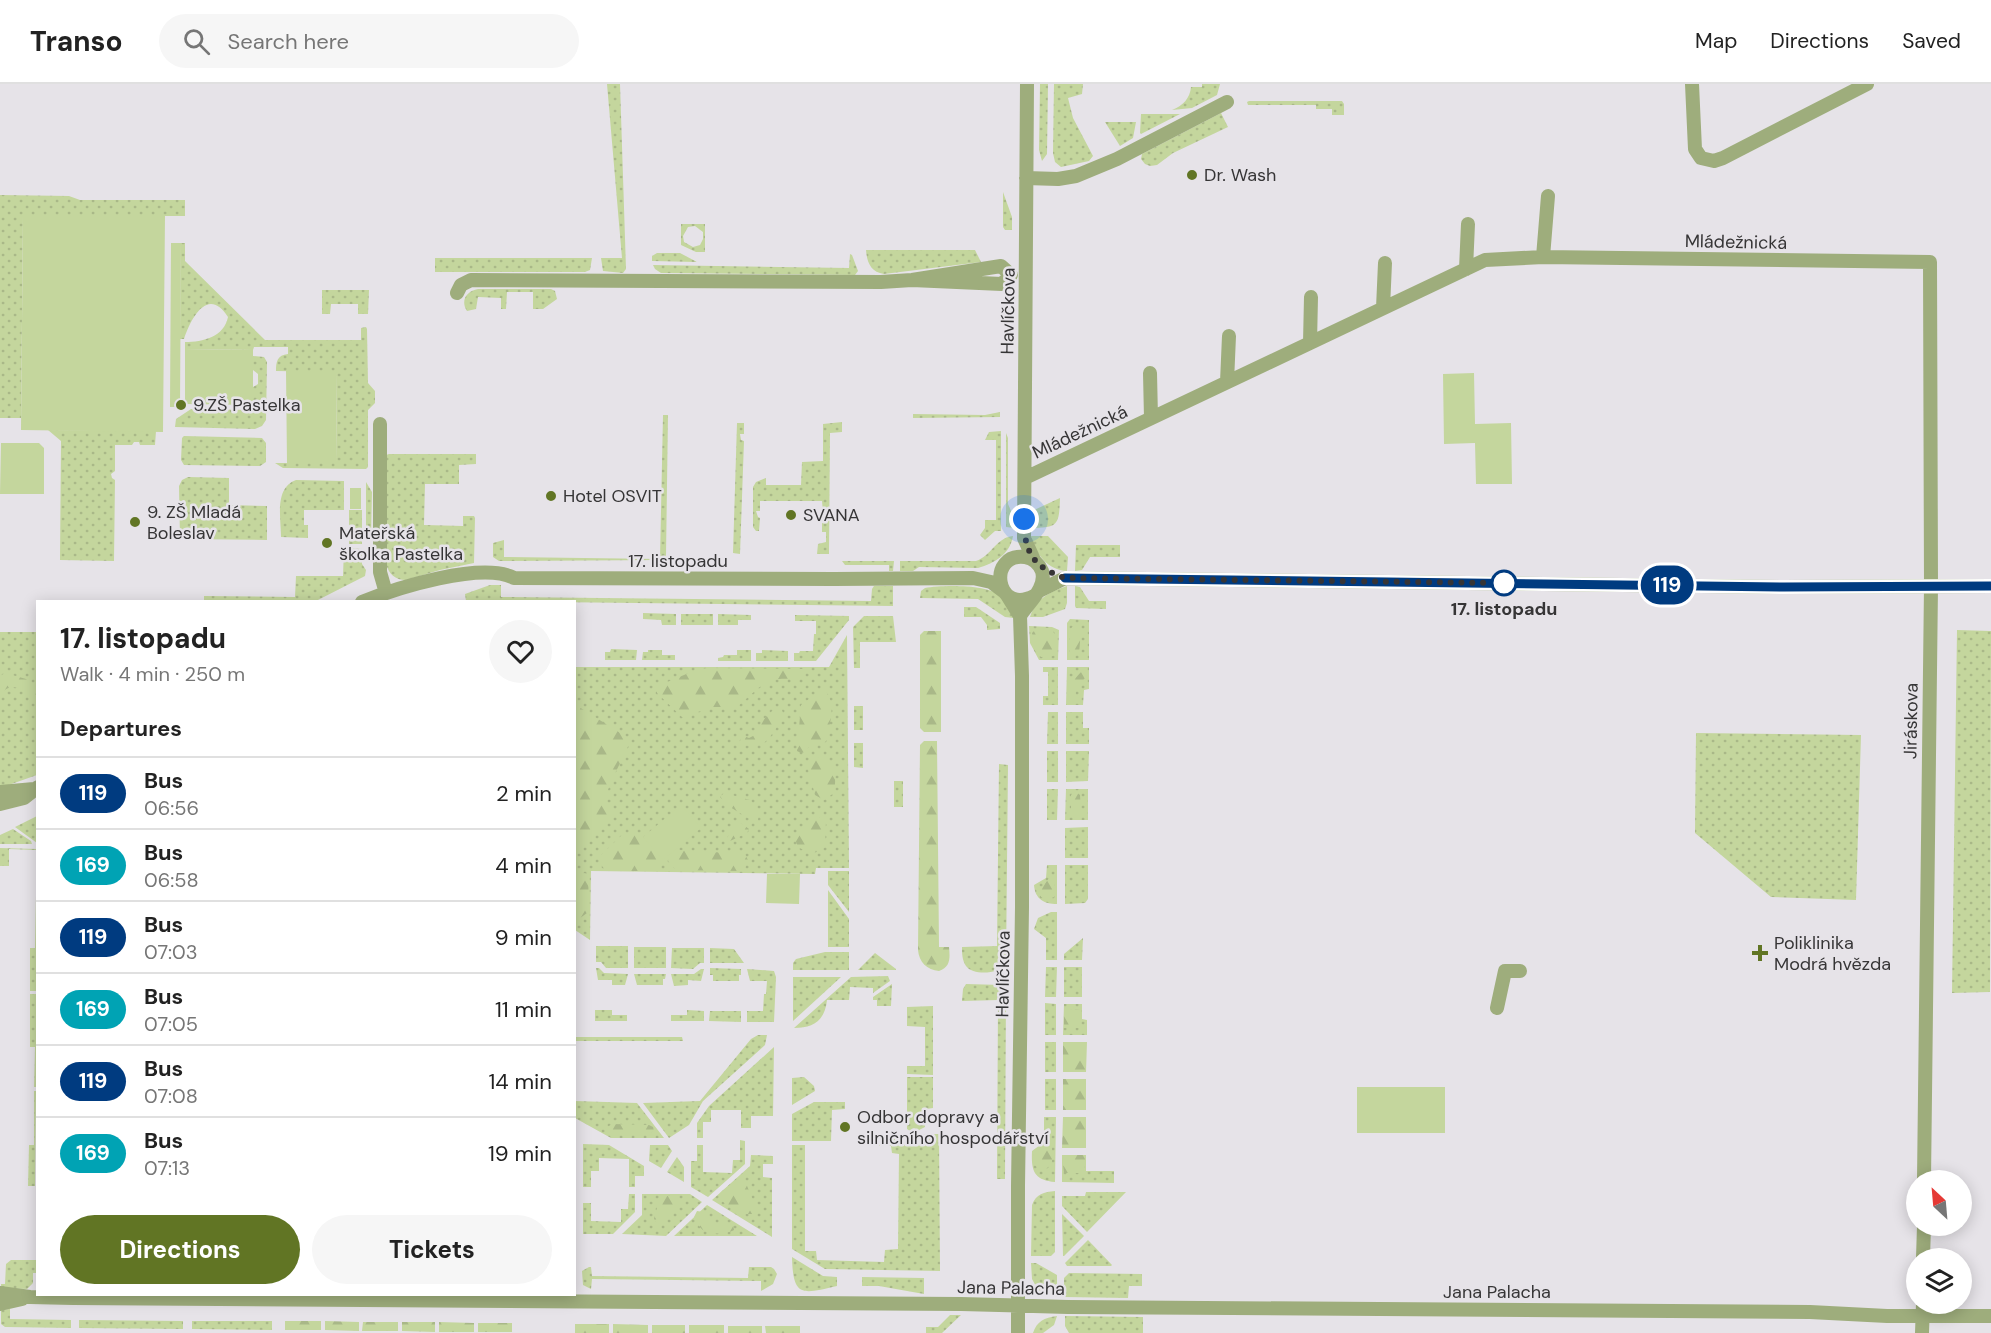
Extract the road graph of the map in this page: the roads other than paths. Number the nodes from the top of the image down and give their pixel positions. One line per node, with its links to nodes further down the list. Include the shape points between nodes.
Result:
1 (1027, 84): 5 (street, Havlíčkova)
2 (1692, 84): 3 (street, via 1695,149 1701,158 1713,160 1724,158)
3 (1867, 84)
4 (1227, 102): 5 (street, via 1076,176)
5 (1026, 178): 22 (street, Havlíčkova)
6 (1548, 196): 8 (street)
7 (1468, 224): 11 (street)
8 (1542, 257): 9 (street, Mládežnická); 11 (street, Mládežnická, via 1485,260)
9 (1930, 262): 28 (street, Jiráskova)
10 (1385, 263): 15 (street)
11 (1466, 269): 15 (street, Mládežnická)
12 (912, 280): 12 (street, via 1002,284 1011,275 1001,267); 13 (street, via 471,280 461,285)
13 (457, 293)
14 (1311, 297): 17 (street)
15 (1383, 308): 17 (street, Mládežnická)
16 (1229, 336): 19 (street)
17 (1310, 343): 19 (street, Mládežnická)
18 (1150, 373): 20 (street, Mládežnická)
19 (1227, 382): 20 (street, Mládežnická)
20 (1151, 418): 22 (street, Mládežnická)
21 (380, 424): 32 (street)
22 (1025, 478): 23 (street, Havlíčkova)
23 (1024, 538): 24 (street); 25 (street)
24 (1008, 561): 25 (street, via 1023,556); 26 (street); 30 (street, via 999,581)
25 (1036, 562): 27 (street); 31 (street, via 1043,580)
26 (973, 578): 30 (street, via 991,582); 32 (street, 17. listopadu, via 514,578 504,573 443,577)
27 (1065, 578): 28 (street); 31 (street)
28 (1930, 586): 29 (street); 39 (street, Jiráskova)
29 (1991, 586)
30 (1005, 593): 31 (street, via 1022,600); 33 (street)
31 (1036, 593): 33 (street)
32 (381, 596)
33 (1020, 616): 43 (street, Havlíčkova)
34 (36, 790): 35 (street); 36 (street, via 24,798)
35 (0, 792)
36 (0, 804)
37 (1520, 971): 38 (street, via 1505,971)
38 (1497, 1008)
39 (1924, 1170)
40 (0, 1293): 41 (street)
41 (30, 1297): 42 (street); 43 (street, Jana Palacha)
42 (0, 1304)
43 (1018, 1306): 44 (street, Jana Palacha); 48 (street, Havlíčkova)
44 (1906, 1310)
45 (1922, 1314): 49 (street)
46 (1968, 1314): 47 (street, Jana Palacha)
47 (1991, 1316)
48 (1018, 1333)
49 (1922, 1333)

